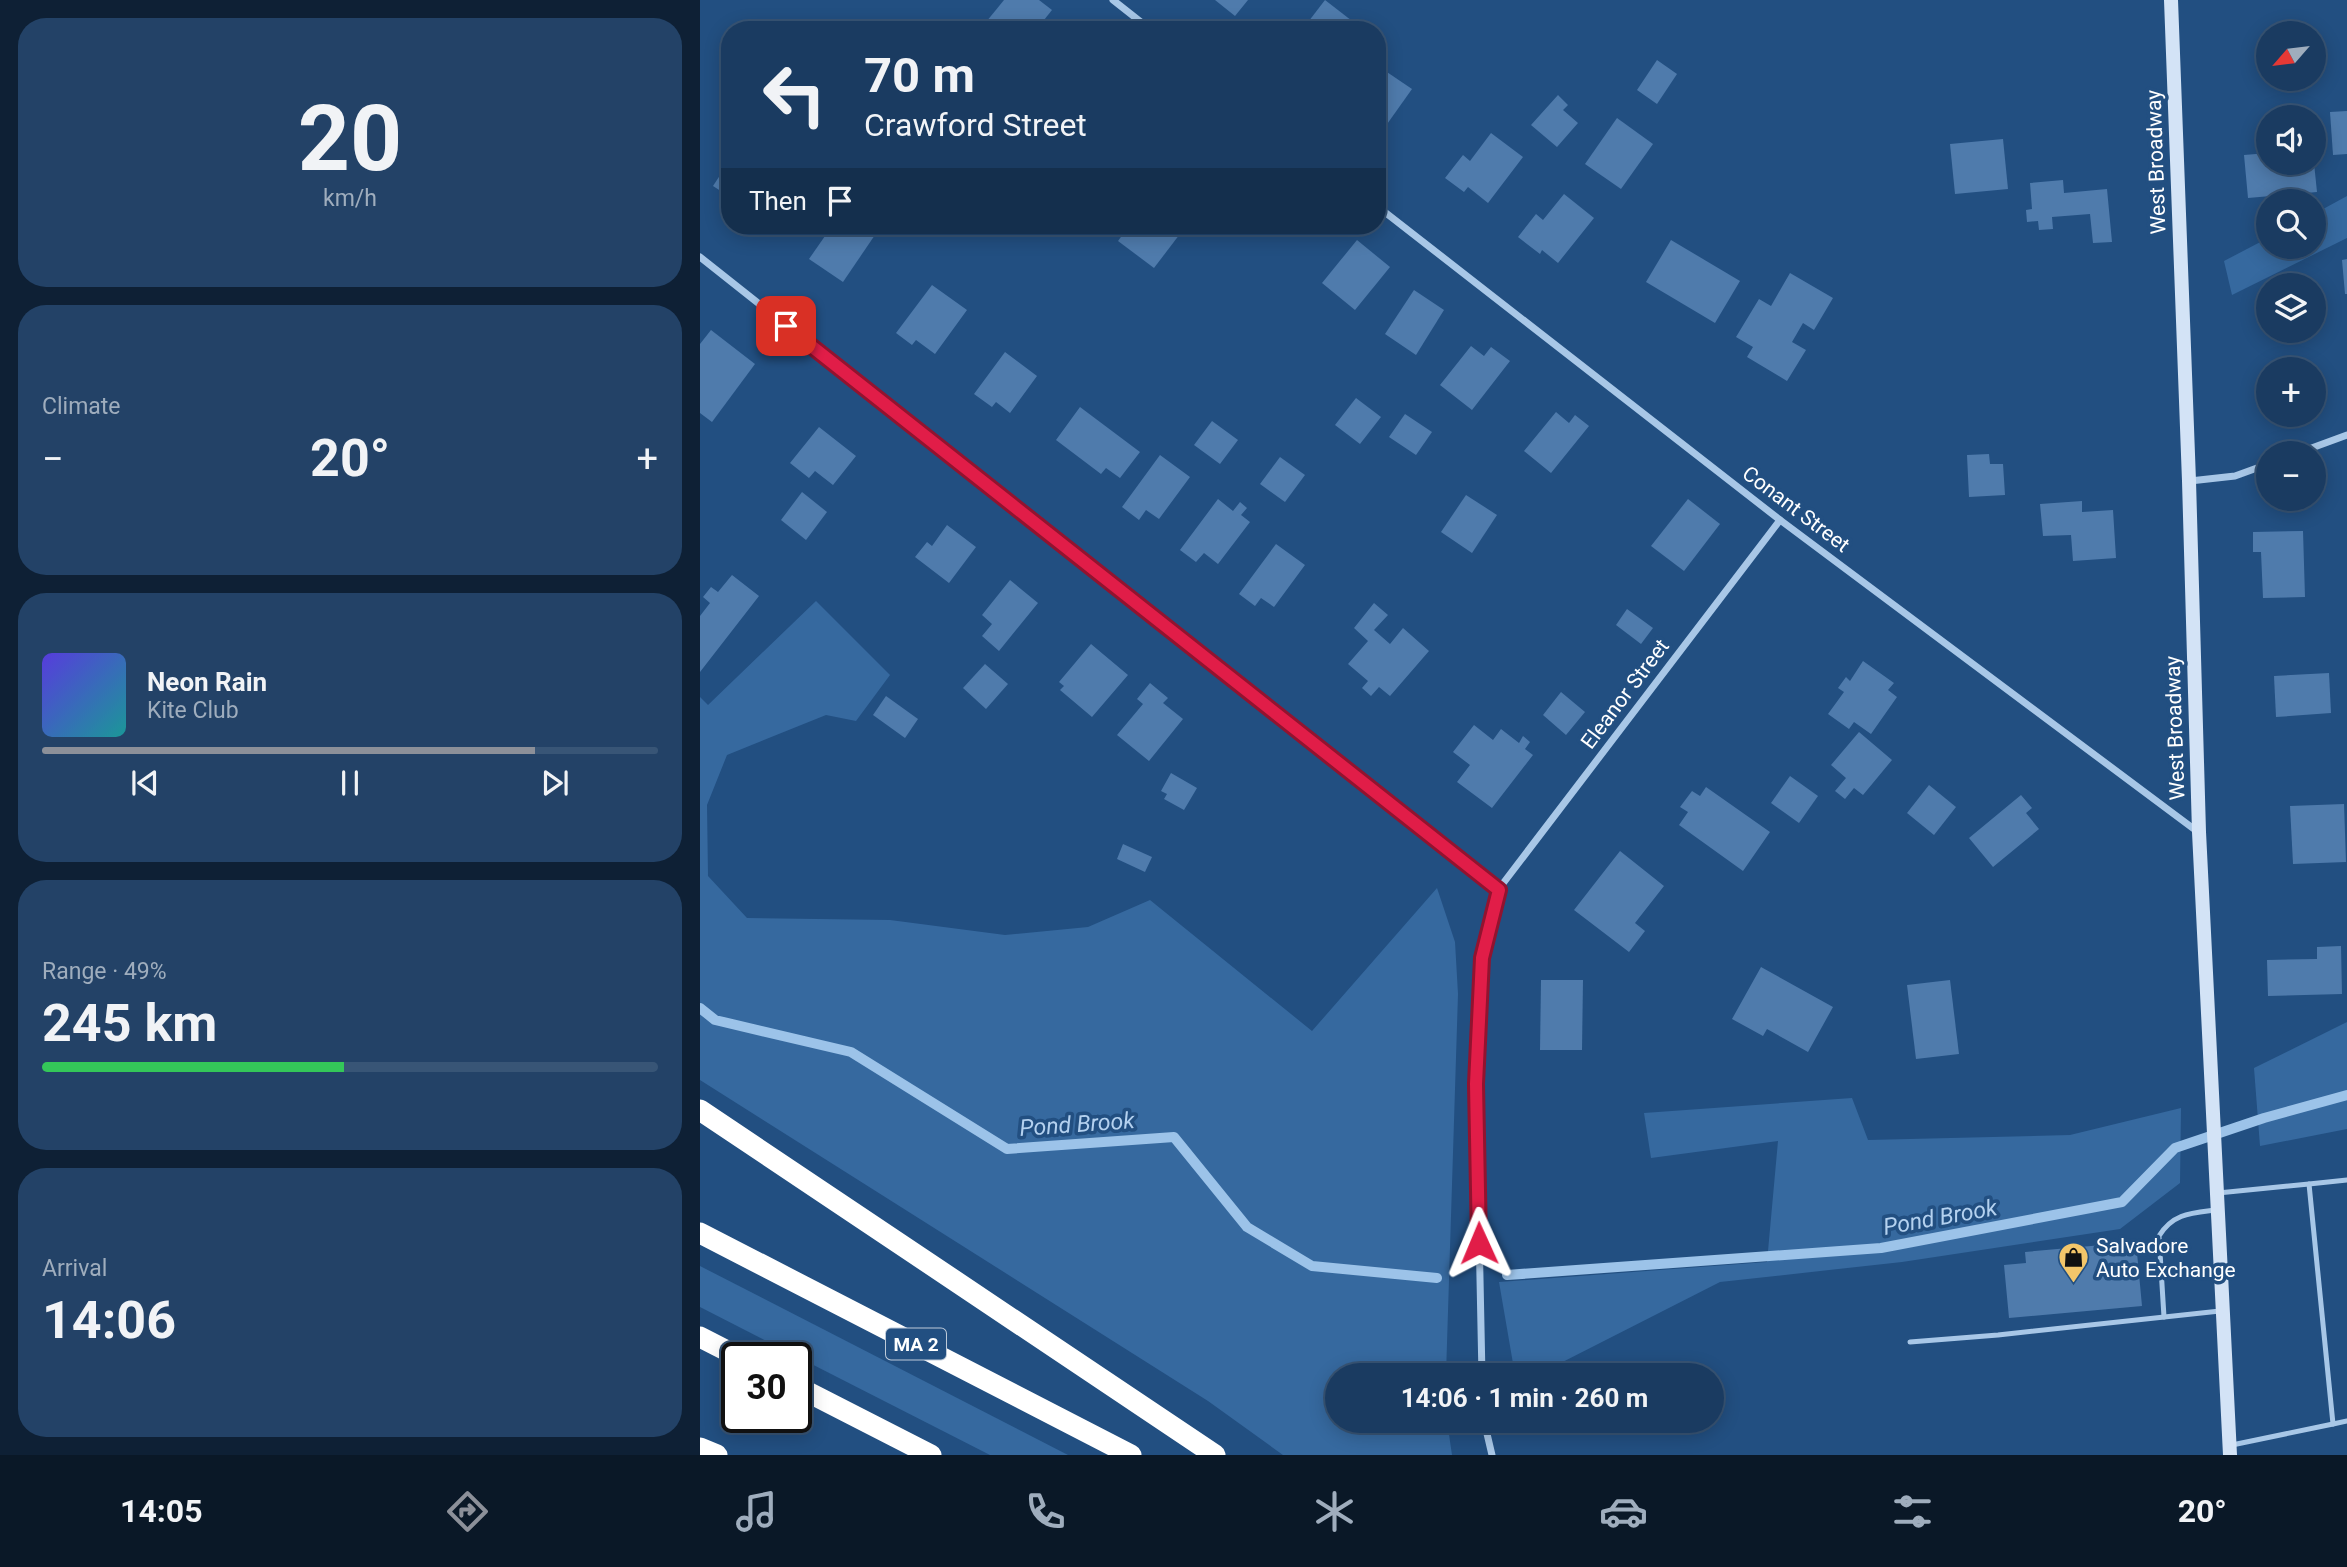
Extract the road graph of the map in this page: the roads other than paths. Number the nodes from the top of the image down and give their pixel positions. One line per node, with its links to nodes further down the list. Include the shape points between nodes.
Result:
1 (1113, 0): 3 (street)
2 (2171, 0): 9 (main road, West Broadway)
3 (1140, 21)
4 (1386, 213): 10 (street, Conant Street)
5 (700, 257): 12 (street)
6 (2347, 435): 7 (street)
7 (2326, 443)
8 (2256, 468): 9 (street, via 2235,476)
9 (2189, 481): 11 (main road, West Broadway)
10 (1780, 520): 11 (street, Conant Street); 12 (street, Eleanor Street)
11 (2199, 832): 16 (main road, West Broadway)
12 (1499, 890): 24 (street, via 1482,958 1476,1084)
13 (700, 1110): 34 (highway)
14 (2347, 1180): 15 (lane)
15 (2309, 1184): 16 (lane); 27 (lane)
16 (2217, 1193): 17 (main road, West Broadway)
17 (2218, 1210): 19 (main road, West Broadway); 20 (lane, via 2183,1214 2160,1236)
18 (700, 1233): 33 (highway, MA 2)
19 (2223, 1311): 20 (lane); 30 (main road, West Broadway)
20 (2164, 1317): 22 (lane)
21 (700, 1337): 23 (highway)
22 (1910, 1342)
23 (721, 1348)
24 (1482, 1363)
25 (812, 1394): 32 (highway)
26 (2347, 1421): 27 (lane)
27 (2333, 1424): 30 (lane)
28 (1487, 1433): 35 (street)
29 (700, 1448): 31 (highway)
30 (2229, 1450)
31 (716, 1455)
32 (931, 1455)
33 (1131, 1455)
34 (1215, 1455)
35 (1492, 1455)

